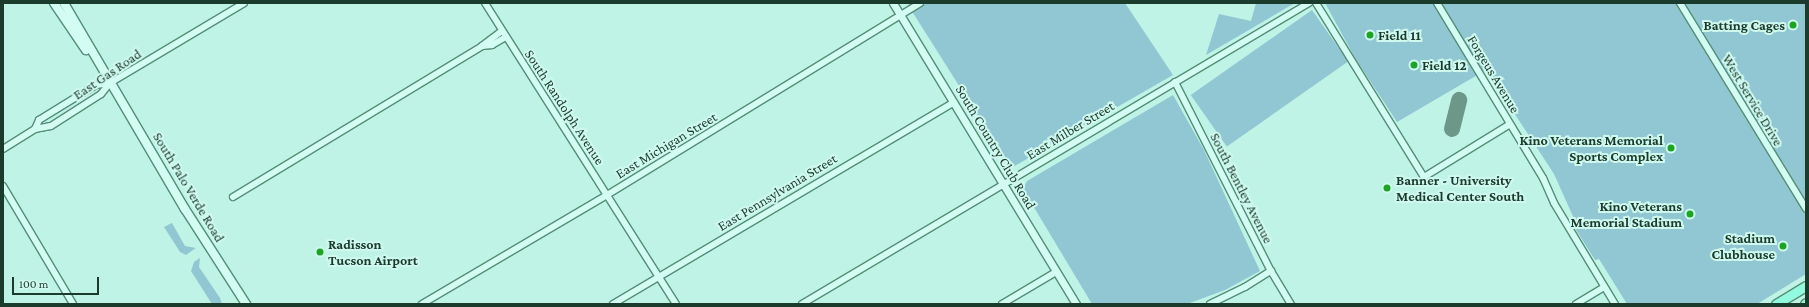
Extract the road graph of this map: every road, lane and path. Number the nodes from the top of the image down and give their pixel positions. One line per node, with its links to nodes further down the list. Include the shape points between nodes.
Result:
1 (54, 3): 16 (main road, South Palo Verde Road)
2 (64, 3): 16 (main road, South Palo Verde Road)
3 (244, 3): 16 (street, East Gas Road)
4 (485, 3): 12 (street, South Randolph Avenue)
5 (893, 3): 11 (street, South Country Club Road)
6 (920, 3): 11 (street, East Michigan Street)
7 (1309, 3): 15 (street, East Milber Street)
8 (1316, 3): 18 (street, via 1424,177)
9 (1436, 3): 18 (street, Forgeus Avenue)
10 (1680, 3): 25 (street, West Service Drive)
11 (901, 15): 17 (street, South Country Club Road); 23 (street, East Michigan Street)
12 (502, 31): 13 (street, South Randolph Avenue); 14 (street)
13 (506, 37): 14 (street, via 492,45); 23 (street, South Randolph Avenue)
14 (482, 46): 24 (street)
15 (1174, 82): 21 (street, East Milber Street); 26 (street, South Bentley Avenue)
16 (110, 83): 19 (street, East Gas Road, via 101,94 51,126); 19 (street, via 96,85 39,120); 32 (main road, South Palo Verde Road)
17 (954, 102): 21 (street, South Country Club Road); 28 (street, East Pennsylvania Street)
18 (1510, 124): 30 (street, Forgeus Avenue)
19 (35, 128): 20 (street, East Gas Road)
20 (3, 149)
21 (1003, 184): 27 (street, South Country Club Road); 36 (street, East Milber Street)
22 (3, 186): 31 (street)
23 (607, 195): 28 (street, South Randolph Avenue); 33 (street, East Michigan Street)
24 (233, 197)
25 (1806, 209)
26 (1270, 271): 39 (street); 40 (street, South Bentley Avenue)
27 (1056, 272): 37 (street); 38 (street, South Country Club Road)
28 (659, 276): 34 (street, East Pennsylvania Street); 35 (street, South Randolph Avenue)
29 (1806, 286): 43 (main road)
30 (1604, 287): 41 (street); 42 (street, Forgeus Avenue)
31 (73, 304)
32 (246, 304)
33 (422, 304)
34 (613, 304)
35 (676, 304)
36 (802, 304)
37 (1002, 304)
38 (1076, 304)
39 (1210, 304)
40 (1291, 304)
41 (1576, 304)
42 (1615, 304)
43 (1776, 304)

